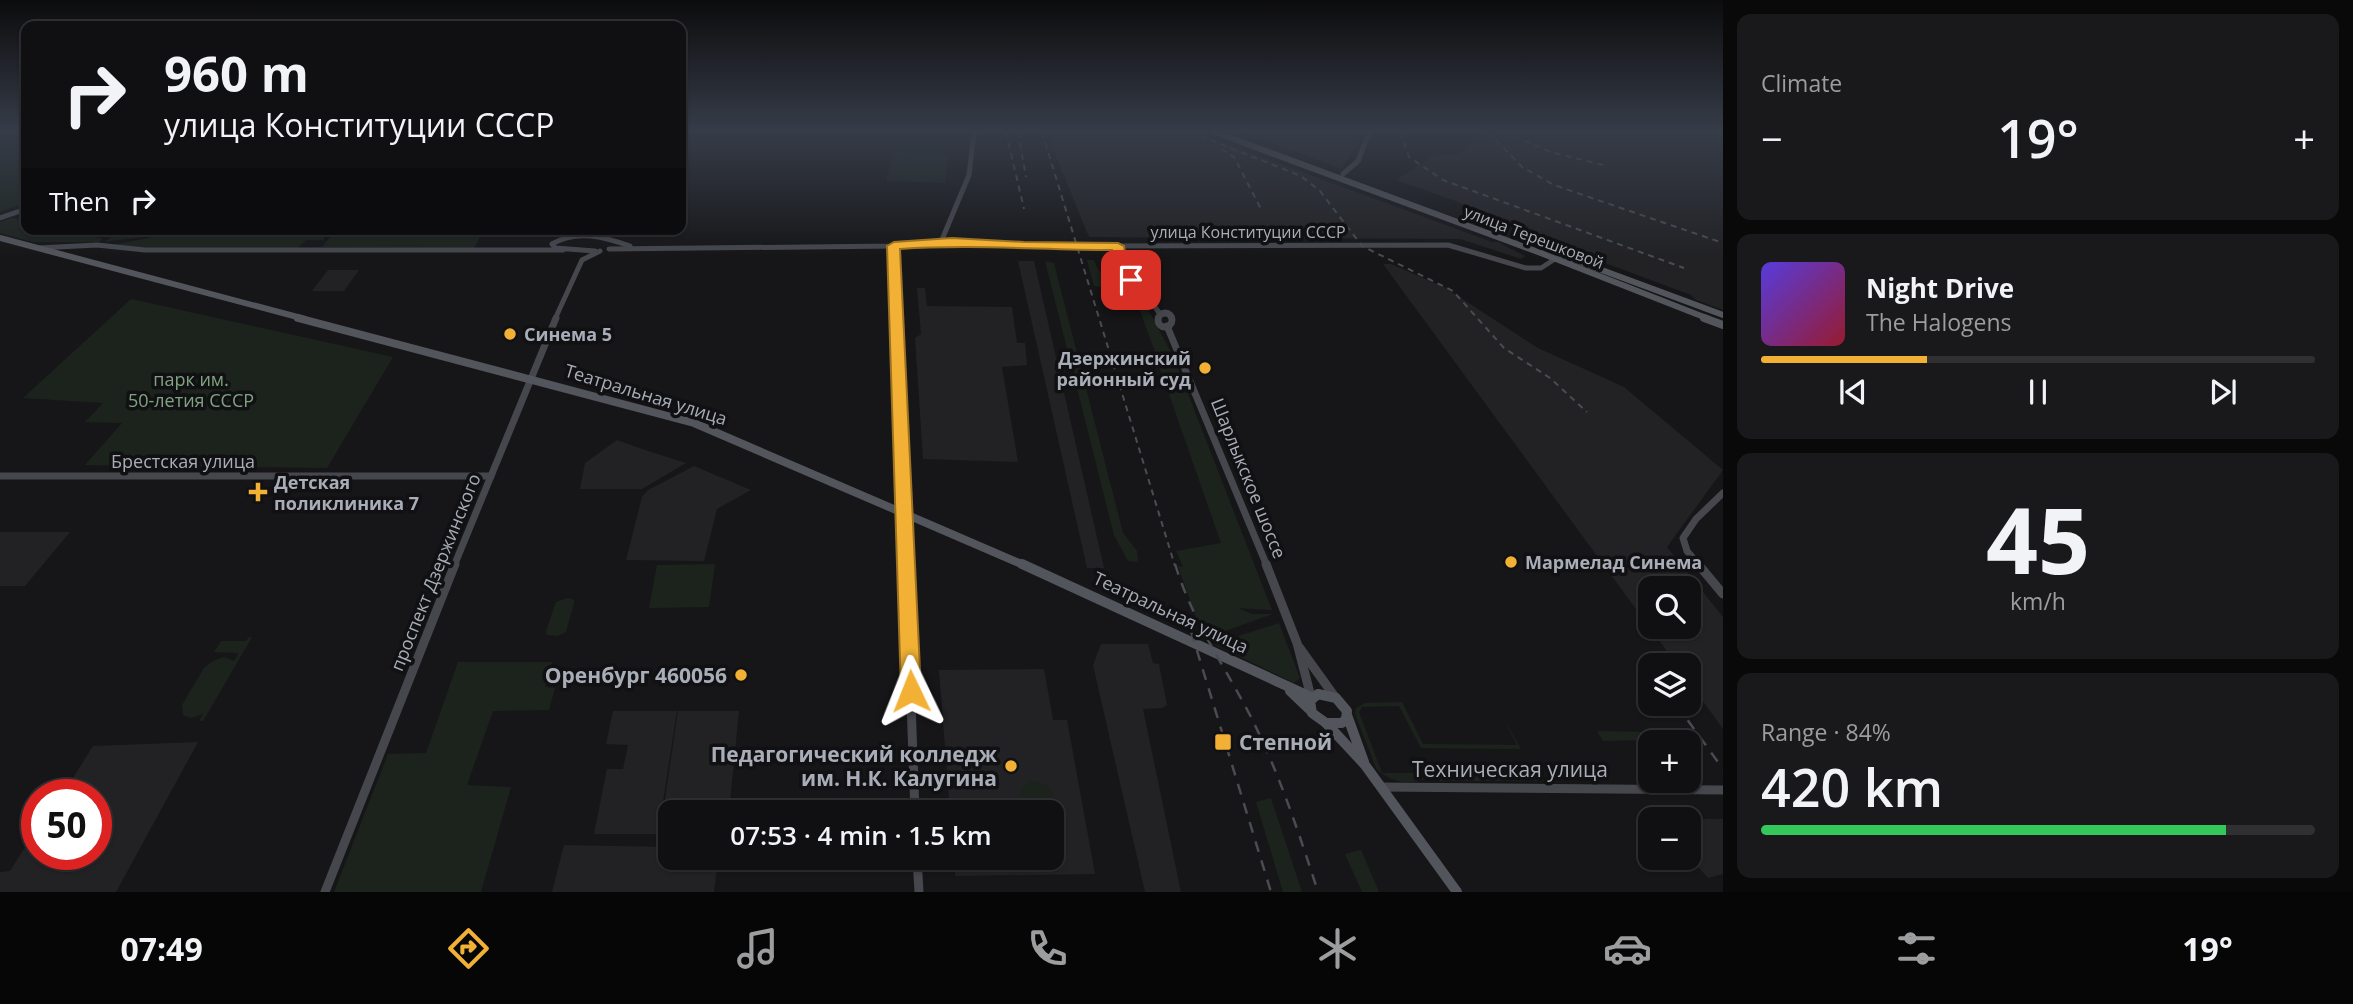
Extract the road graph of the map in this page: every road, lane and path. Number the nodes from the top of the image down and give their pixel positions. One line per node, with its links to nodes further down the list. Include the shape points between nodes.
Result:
1 (968, 174): 12 (street)
2 (1335, 174): 4 (main road, улица Терешковой)
3 (1344, 174): 4 (street)
4 (1341, 176): 21 (main road, улица Терешковой)
5 (21, 211): 6 (street)
6 (0, 218)
7 (575, 236): 8 (street); 10 (street)
8 (604, 237): 11 (street, улица Конституции СССР)
9 (0, 238): 16 (main road, Театральная улица)
10 (555, 241): 18 (street); 19 (street, via 553,247)
11 (619, 242): 15 (street, улица Конституции СССР); 17 (street)
12 (941, 242): 13 (street, улица Конституции СССР); 14 (street, улица Конституции СССР, bridge)
13 (894, 246): 15 (street, улица Конституции СССР); 29 (street)
14 (1118, 246): 21 (street, улица Конституции СССР, via 1437,245 1469,248 1530,268 1544,267); 31 (street, Шарлыкское шоссе, via 1122,271 1160,314 1172,318 1167,326)
15 (635, 247): 17 (street, улица Конституции СССР)
16 (38, 248): 18 (street); 25 (main road, Театральная улица)
17 (608, 249): 20 (street)
18 (531, 250): 19 (street)
19 (566, 251): 20 (street); 22 (street, via 577,258)
20 (600, 251): 22 (street)
21 (1557, 257): 23 (main road, улица Терешковой); 24 (main road, улица Терешковой)
22 (578, 265): 25 (street, проспект Дзержинского)
23 (1723, 315)
24 (1723, 325)
25 (532, 378): 27 (street, проспект Дзержинского); 29 (main road, Театральная улица, via 694,423)
26 (0, 476): 27 (street, Брестская улица)
27 (491, 476): 43 (street, проспект Дзержинского)
28 (1723, 493): 30 (street, via 1685,533 1683,544)
29 (903, 512): 32 (main road, Театральная улица, via 1217,652); 41 (street)
30 (1723, 594)
31 (1297, 643): 33 (street, Шарлыкское шоссе); 34 (street, Шарлыкское шоссе)
32 (1288, 689): 33 (main road, Театральная улица); 35 (main road, Театральная улица)
33 (1311, 698): 34 (main road, via 1322,693); 35 (main road)
34 (1336, 698): 36 (main road)
35 (1312, 713): 37 (main road)
36 (1347, 714): 37 (main road, via 1340,724); 38 (main road)
37 (1326, 723): 38 (main road)
38 (1365, 765): 39 (main road)
39 (1380, 788): 40 (street, Техническая улица); 45 (main road)
40 (1723, 790)
41 (915, 800)
42 (918, 870): 44 (street)
43 (325, 892)
44 (919, 892)
45 (1457, 892)

